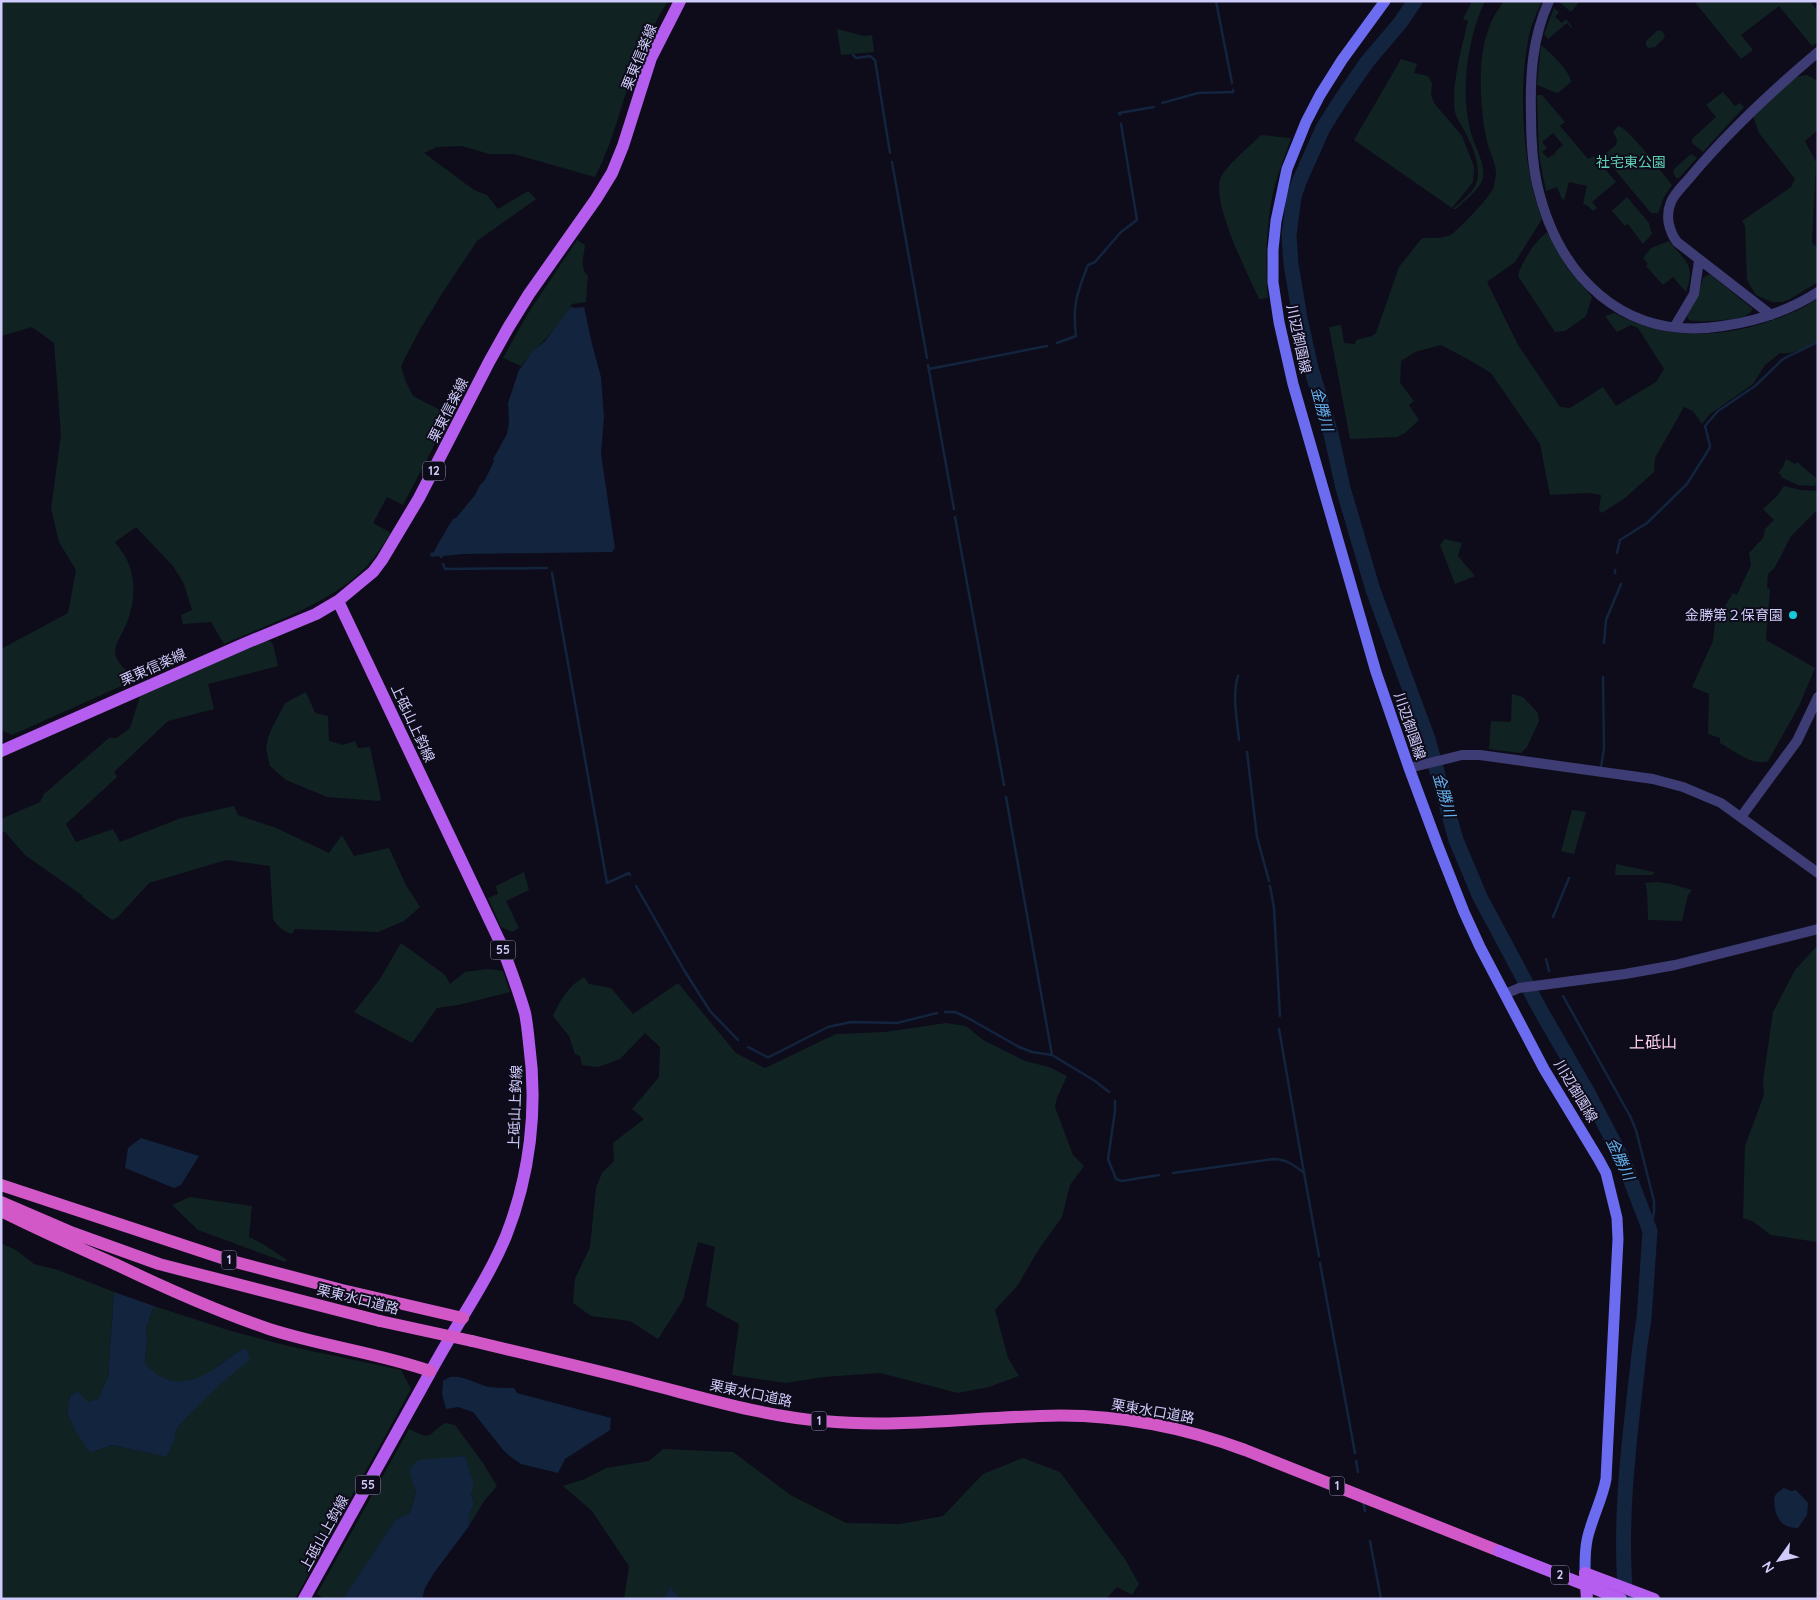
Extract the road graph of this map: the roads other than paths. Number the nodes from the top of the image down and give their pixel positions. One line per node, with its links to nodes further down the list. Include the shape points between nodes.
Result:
1 (680, 1): 9 (main road, 栗東信楽線 / 12, via 651,58 612,173 508,328 420,498 382,560 373,572)
2 (1385, 1): 12 (main road, 川辺御園線, via 1342,60 1306,122 1287,170 1276,221 1273,282 1293,384 1376,672)
3 (1549, 1): 8 (street, via 1536,37 1531,85 1533,162 1545,212 1562,248 1596,294 1616,308 1646,321)
4 (1818, 52): 5 (street, via 1753,110 1705,160 1670,203 1670,230 1677,242)
5 (1700, 261): 7 (street); 8 (street, via 1694,294)
6 (1818, 292): 7 (street)
7 (1771, 315): 8 (street, via 1712,328)
8 (1675, 326)
9 (338, 601): 11 (main road, 栗東信楽線 / 12, via 309,617); 20 (main road, 上砥山上鈎線 / 55, via 500,942 525,1015 532,1069 530,1150 505,1236)
10 (1818, 696): 13 (street, via 1796,741)
11 (1, 751)
12 (1409, 768): 13 (street, via 1462,755 1480,755 1653,780 1690,790 1720,803); 16 (main road, 川辺御園線, via 1464,912 1480,947)
13 (1741, 817): 14 (street)
14 (1818, 873)
15 (1818, 929): 16 (street, via 1675,965)
16 (1508, 992): 23 (main road, 川辺御園線, via 1544,1069 1602,1166 1617,1218 1606,1479 1586,1544)
17 (1, 1185): 20 (highway, 1, via 228,1260)
18 (1, 1202): 22 (highway, 栗東水口道路 / 1, bridge, via 72,1233 159,1264 380,1321 775,1415 868,1424 1074,1416 1173,1428 1238,1447)
19 (1, 1211): 21 (highway, via 145,1278 260,1325)
20 (463, 1318): 21 (main road, 上砥山上鈎線 / 55)
21 (430, 1371): 25 (main road, 上砥山上鈎線 / 55)
22 (1498, 1551): 27 (main road, 2, bridge)
23 (1585, 1573): 24 (main road); 26 (main road, 2)
24 (1649, 1597)
25 (304, 1599)
26 (1587, 1599)
27 (1621, 1599)

